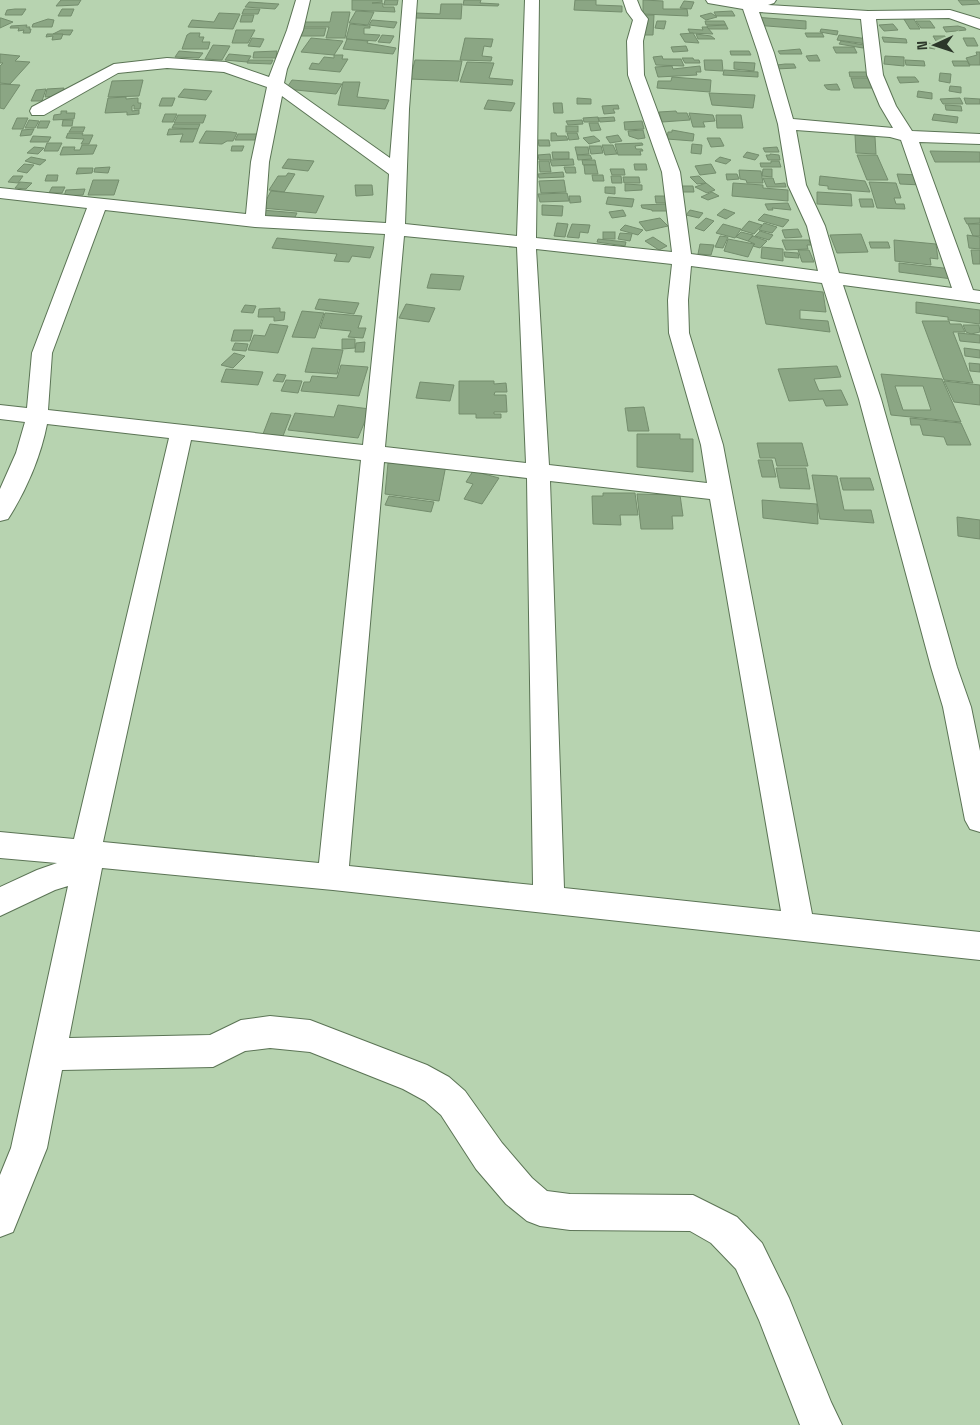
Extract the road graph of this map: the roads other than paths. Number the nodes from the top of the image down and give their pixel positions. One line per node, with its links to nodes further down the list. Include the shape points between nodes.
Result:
1 (303, 0): 9 (street)
2 (410, 0): 14 (street)
3 (532, 0): 19 (street)
4 (630, 0): 20 (street, via 641,19 635,41 636,75 671,172)
5 (713, 0): 6 (street)
6 (759, 3): 7 (street, via 768,9); 11 (street, via 766,53)
7 (868, 16): 8 (street, via 950,14); 12 (street, via 875,75 888,106)
8 (980, 24)
9 (276, 85): 10 (street, via 226,67 167,63 114,69); 14 (street); 17 (street, via 260,162)
10 (38, 111)
11 (786, 124): 12 (street, via 873,130); 21 (street, via 797,185 816,226)
12 (907, 136): 13 (street); 22 (street)
13 (980, 139)
14 (398, 172): 18 (street)
15 (0, 193): 16 (street)
16 (98, 204): 17 (street); 24 (street, via 42,353 38,370)
17 (255, 221): 18 (street)
18 (395, 229): 19 (street); 26 (street)
19 (526, 242): 20 (street); 27 (street)
20 (682, 258): 21 (street); 28 (street, via 679,333 712,445)
21 (830, 277): 22 (street); 30 (street, via 870,399 957,707)
22 (972, 296)
23 (0, 412): 24 (street)
24 (37, 416): 25 (street); 29 (street, via 16,482)
25 (182, 432): 26 (street); 32 (street)
26 (372, 452): 27 (street); 33 (street)
27 (538, 472): 28 (street); 34 (street)
28 (720, 492): 36 (street)
29 (0, 513)
30 (980, 820)
31 (0, 845): 32 (street)
32 (87, 860): 33 (street); 35 (street); 38 (street)
33 (333, 877): 34 (street)
34 (549, 900): 36 (street)
35 (0, 902)
36 (799, 926): 37 (street)
37 (980, 946)
38 (48, 1054): 39 (street, via 29,1148); 40 (street, via 212,1051 241,1036 293,1033 310,1036 415,1077 437,1089 453,1104 489,1156 519,1191 540,1208 570,1212 693,1213 724,1230 749,1256)
39 (0, 1219)
40 (822, 1425)

